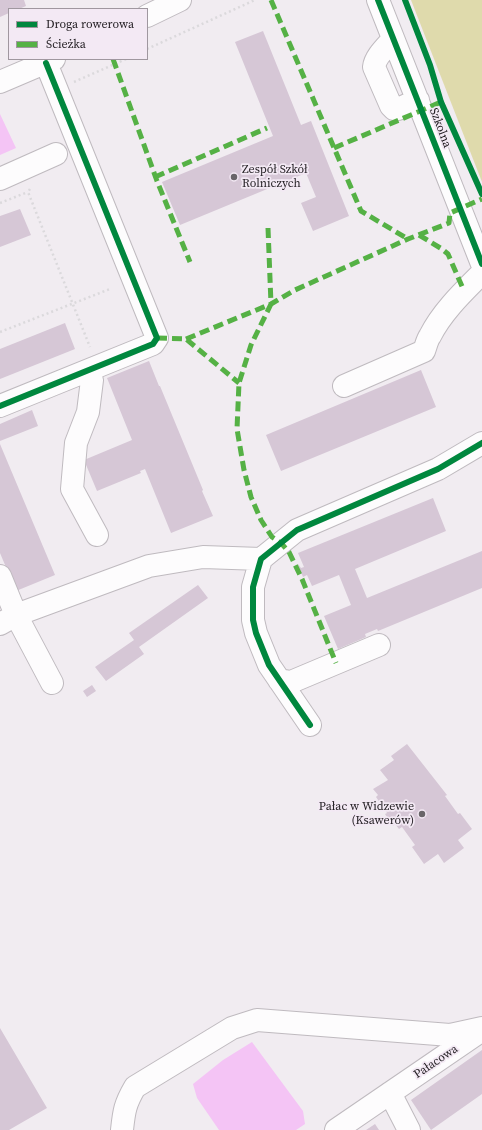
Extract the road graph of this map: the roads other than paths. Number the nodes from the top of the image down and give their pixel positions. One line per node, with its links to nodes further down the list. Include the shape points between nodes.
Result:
1 (180, 0): 3 (street)
2 (378, 0): 4 (street, Szkolna)
3 (148, 16)
4 (393, 39): 7 (street, Szkolna); 7 (street, via 378,57 374,67 394,109)
5 (50, 61): 6 (street); 12 (street, via 60,97 158,338 153,344)
6 (0, 82)
7 (418, 100): 10 (street, Szkolna)
8 (47, 158): 9 (street)
9 (0, 179)
10 (482, 264)
11 (482, 273): 13 (street, via 443,316 429,336 424,351)
12 (95, 373): 14 (street); 16 (street, via 88,412 76,443 72,489)
13 (344, 386)
14 (0, 406)
15 (482, 443): 17 (street, via 438,469 297,530)
16 (97, 535)
17 (261, 559): 19 (street, via 203,557 149,566); 21 (street, via 253,587 253,620 269,665)
18 (0, 576): 19 (street)
19 (8, 619): 22 (street)
20 (379, 645): 21 (street, via 291,682)
21 (279, 680): 23 (street)
22 (52, 683)
23 (310, 725)
24 (482, 1029): 25 (street, Pałacowa); 26 (street, via 450,1035 257,1020 232,1028 135,1087 127,1100)
25 (390, 1093): 27 (street, Pałacowa); 28 (street)
26 (122, 1130)
27 (336, 1130)
28 (409, 1130)

